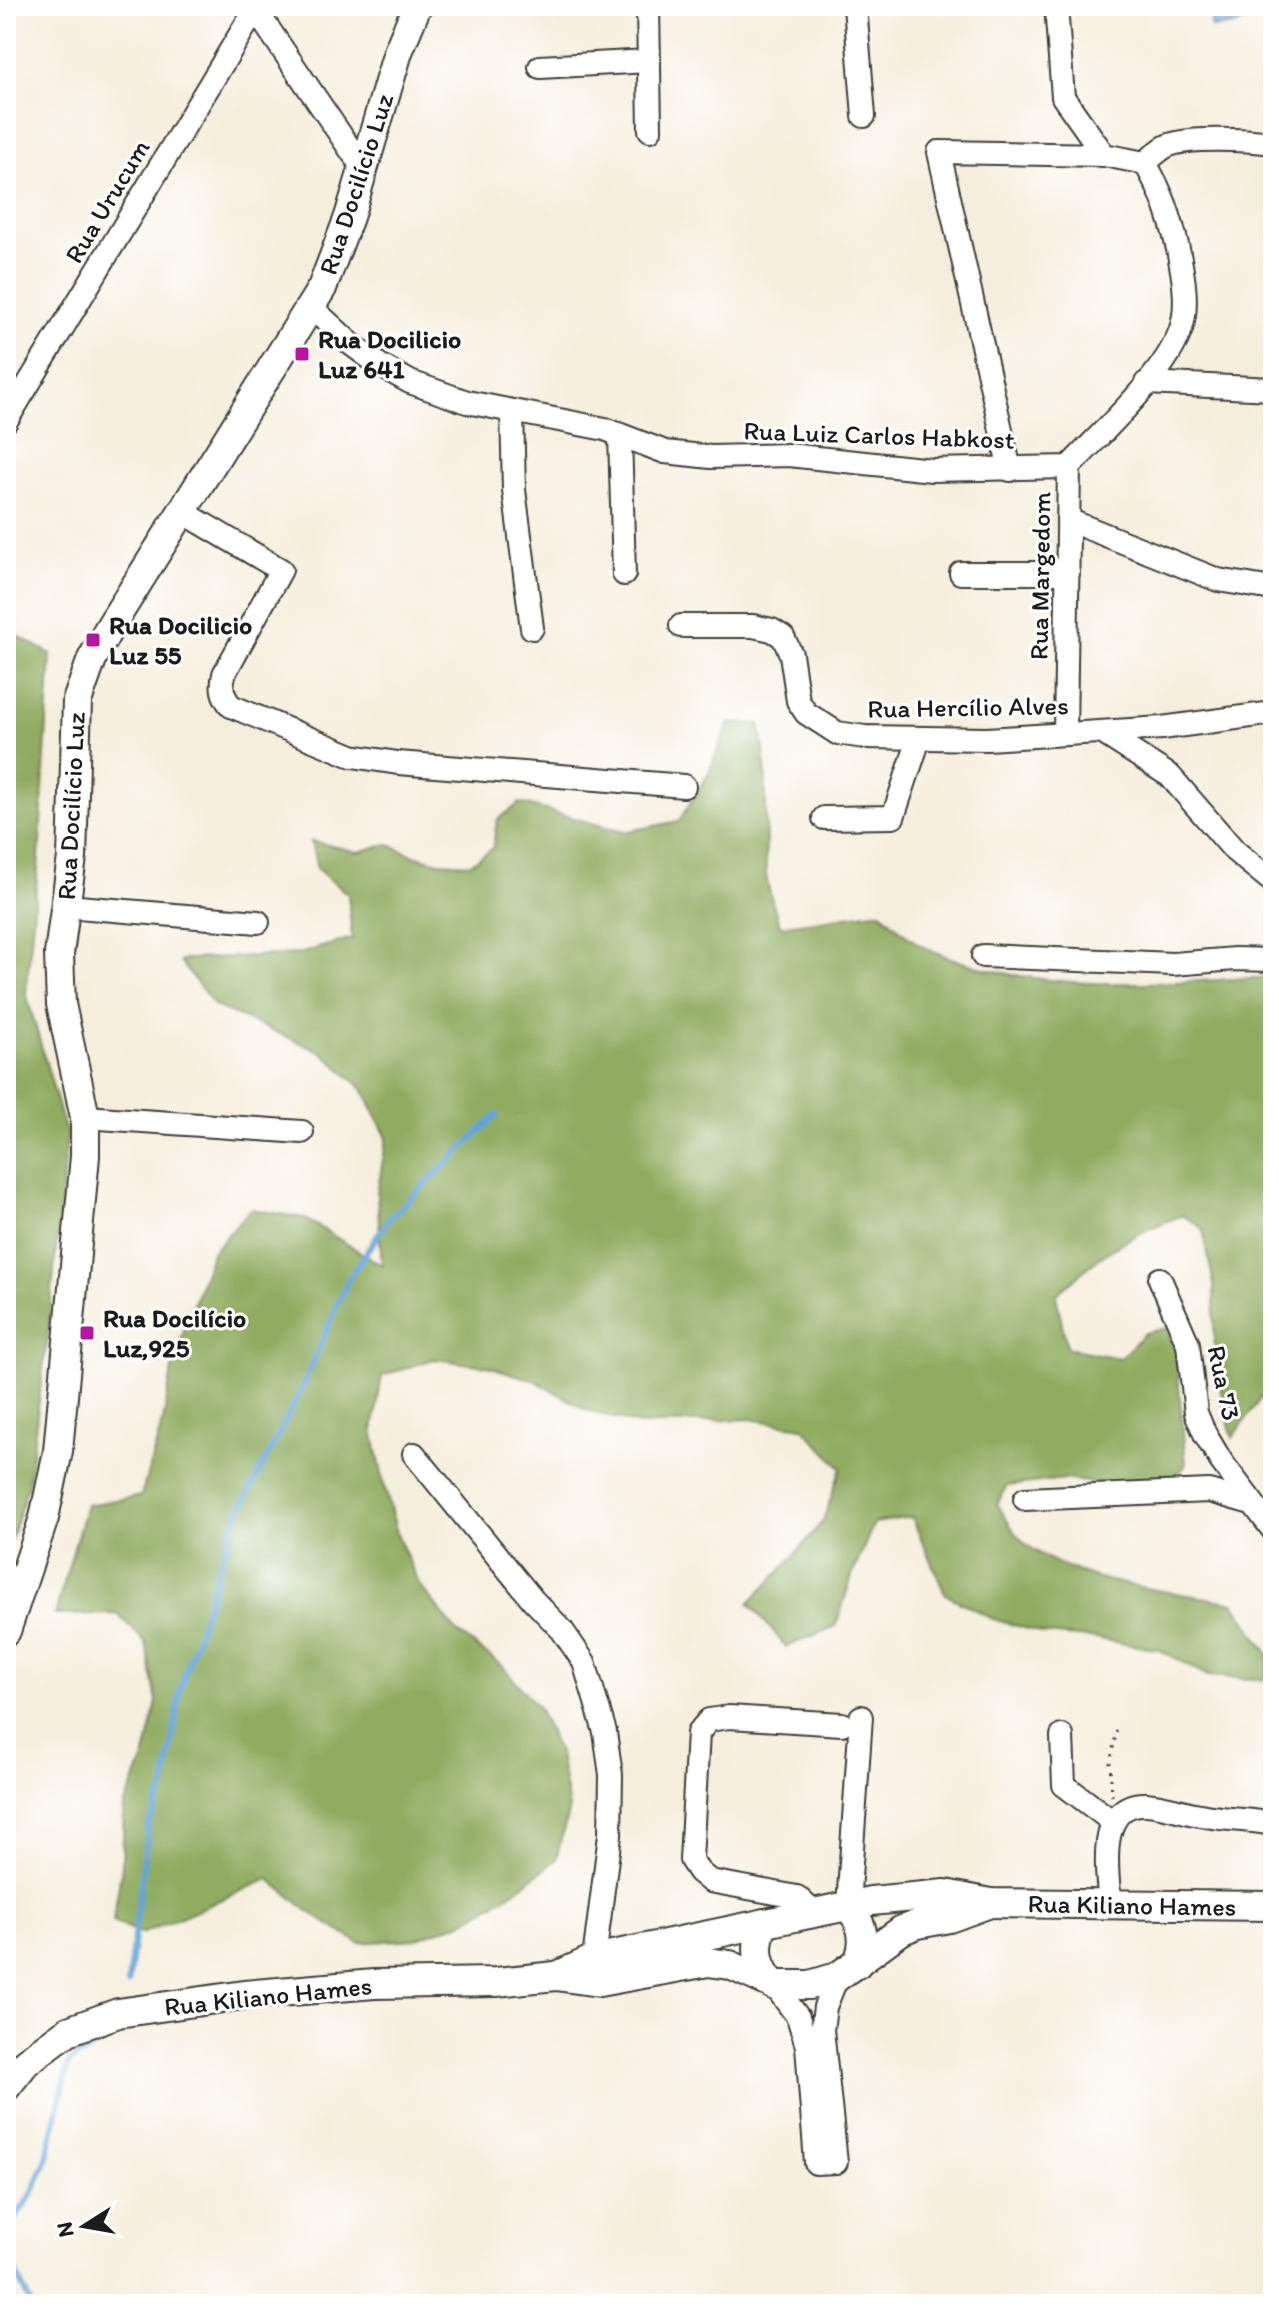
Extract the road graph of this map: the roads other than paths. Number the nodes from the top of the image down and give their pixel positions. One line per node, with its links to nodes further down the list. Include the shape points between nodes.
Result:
1 (417, 6): 13 (main road, Rua Docilício Luz)
2 (648, 6): 6 (street)
3 (855, 6): 8 (street)
4 (1056, 6): 11 (street, via 1063,97)
5 (254, 8): 13 (street); 18 (street, Rua Urucum)
6 (649, 61): 7 (street); 9 (street)
7 (540, 67)
8 (864, 116)
9 (650, 130)
10 (1273, 143): 12 (street, via 1186,142 1166,146)
11 (1104, 155): 12 (street); 21 (street, via 939,152)
12 (1145, 163): 15 (street, via 1172,224 1184,290 1181,328)
13 (363, 168): 14 (main road, Rua Docilício Luz, via 339,248)
14 (311, 307): 17 (street, Rua Luiz Carlos Habkost, via 351,344 410,382); 22 (main road, Rua Docilício Luz)
15 (1146, 383): 16 (street); 20 (street)
16 (1273, 389)
17 (512, 411): 19 (street, Rua Luiz Carlos Habkost); 29 (street, via 514,490)
18 (6, 421)
19 (620, 435): 21 (street, Rua Luiz Carlos Habkost, via 687,456 788,455 932,470); 26 (street)
20 (1069, 467): 21 (street, Rua Luiz Carlos Habkost); 23 (street, Rua Margedom)
21 (1010, 470)
22 (183, 512): 34 (street, via 281,570 224,674 221,688 231,706 352,756); 37 (main road, Rua Docilício Luz, via 82,681)
23 (1068, 520): 25 (street, Rua Margedom); 27 (street, via 1218,580)
24 (961, 573): 25 (street)
25 (1068, 573): 32 (street, Rua Margedom)
26 (624, 574)
27 (1273, 589)
28 (681, 626): 33 (street, Rua Hercílio Alves, via 772,630 783,637 791,654 798,701 822,725 837,733)
29 (532, 628)
30 (1273, 713): 31 (street, Rua Hercílio Alves)
31 (1103, 733): 32 (street, Rua Hercílio Alves); 36 (street, via 1170,776 1235,851)
32 (1065, 734): 33 (street, Rua Hercílio Alves)
33 (919, 739): 35 (street, via 893,817)
34 (684, 786)
35 (824, 818)
36 (1273, 882)
37 (66, 906): 38 (street); 41 (main road, Rua Docilício Luz, via 58,973)
38 (258, 922)
39 (983, 956): 40 (street, via 1173,964)
40 (1273, 960)
41 (85, 1117): 42 (street); 48 (main road, Rua Docilício Luz, via 58,1451 44,1518)
42 (302, 1132)
43 (1160, 1279): 46 (street, Rua 73, via 1188,1344 1196,1413)
44 (414, 1454): 58 (street, via 584,1662 605,1732 611,1775 610,1835)
45 (1025, 1499): 46 (street, via 1209,1491)
46 (1251, 1503): 47 (street, Rua 73)
47 (1273, 1530)
48 (6, 1631)
49 (1062, 1736): 50 (street, via 1064,1785)
50 (1115, 1818): 51 (street, via 1125,1808 1145,1804); 53 (street, via 1106,1869)
51 (1273, 1824)
52 (990, 1903): 53 (main road, Rua Kiliano Hames); 54 (main road, Rua Kiliano Hames, via 945,1894); 59 (main road, Rua Kiliano Hames, via 902,1930)
53 (1110, 1904): 55 (main road, Rua Kiliano Hames)
54 (848, 1906): 56 (main road, Rua Kiliano Hames); 56 (street, via 852,1720 709,1720 698,1733 691,1860 710,1881 797,1897); 59 (main road, via 863,1931 863,1949)
55 (1273, 1906)
56 (814, 1913): 57 (main road, Rua Kiliano Hames)
57 (764, 1923): 58 (main road, Rua Kiliano Hames); 61 (main road, via 758,1954)
58 (594, 1959): 60 (main road, Rua Kiliano Hames)
59 (847, 1971): 61 (main road, Rua Kiliano Hames, via 810,1985); 61 (street, via 825,2007 822,2030 836,2162 816,2163 807,2046 798,2017)
60 (556, 1976): 61 (main road, Rua Kiliano Hames, via 599,1982 719,1963); 62 (main road, Rua Kiliano Hames, via 294,1990 118,2013 68,2031 26,2062)
61 (774, 1985)
62 (7, 2084)

